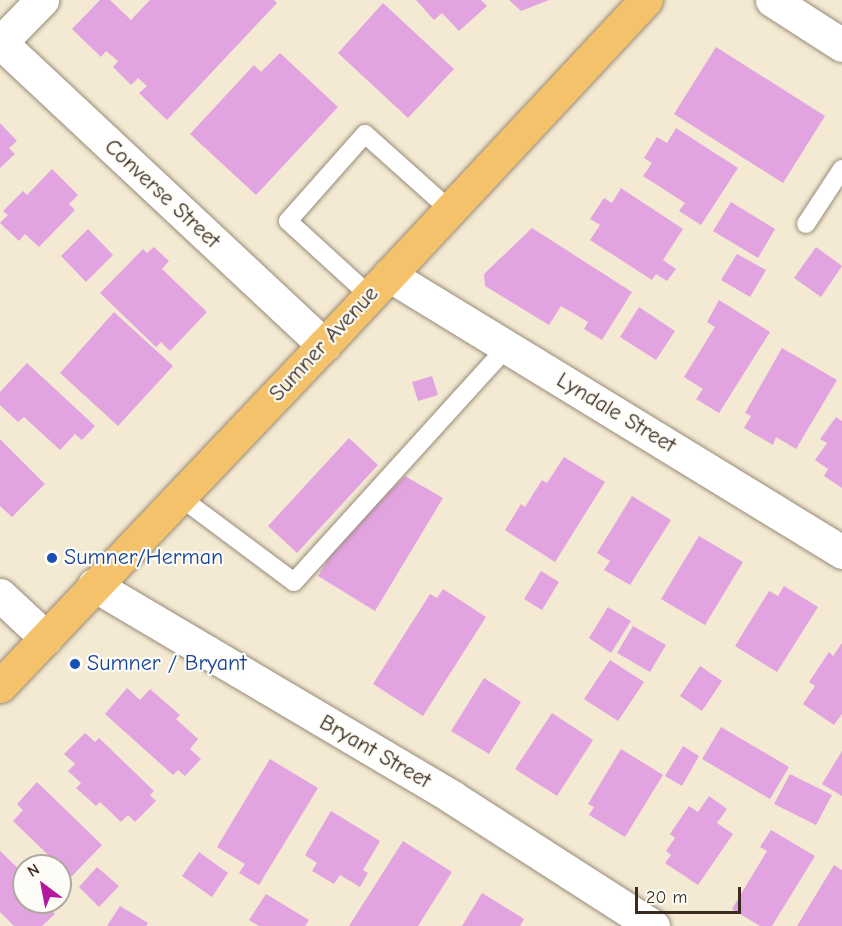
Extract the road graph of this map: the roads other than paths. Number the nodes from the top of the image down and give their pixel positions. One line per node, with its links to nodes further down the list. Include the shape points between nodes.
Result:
1 (42, 0): 4 (street)
2 (646, 0): 7 (main road, Sumner Avenue)
3 (772, 0): 5 (street)
4 (0, 42): 10 (street, Converse Street)
5 (842, 45)
6 (842, 169): 8 (lane)
7 (450, 210): 9 (main road, Sumner Avenue); 9 (lane, via 365,134 288,221)
8 (806, 224)
9 (379, 285): 10 (main road, Sumner Avenue); 11 (street, Lyndale Street)
10 (324, 345): 12 (main road, Sumner Avenue)
11 (507, 347): 12 (lane, via 294,582); 13 (street, Lyndale Street)
12 (180, 497): 14 (main road, Sumner Avenue)
13 (842, 552)
14 (94, 585): 16 (main road, Sumner Avenue); 18 (street, Bryant Street, via 452,797)
15 (0, 595): 16 (street)
16 (46, 638): 17 (main road, Sumner Avenue)
17 (0, 686)
18 (652, 926)

